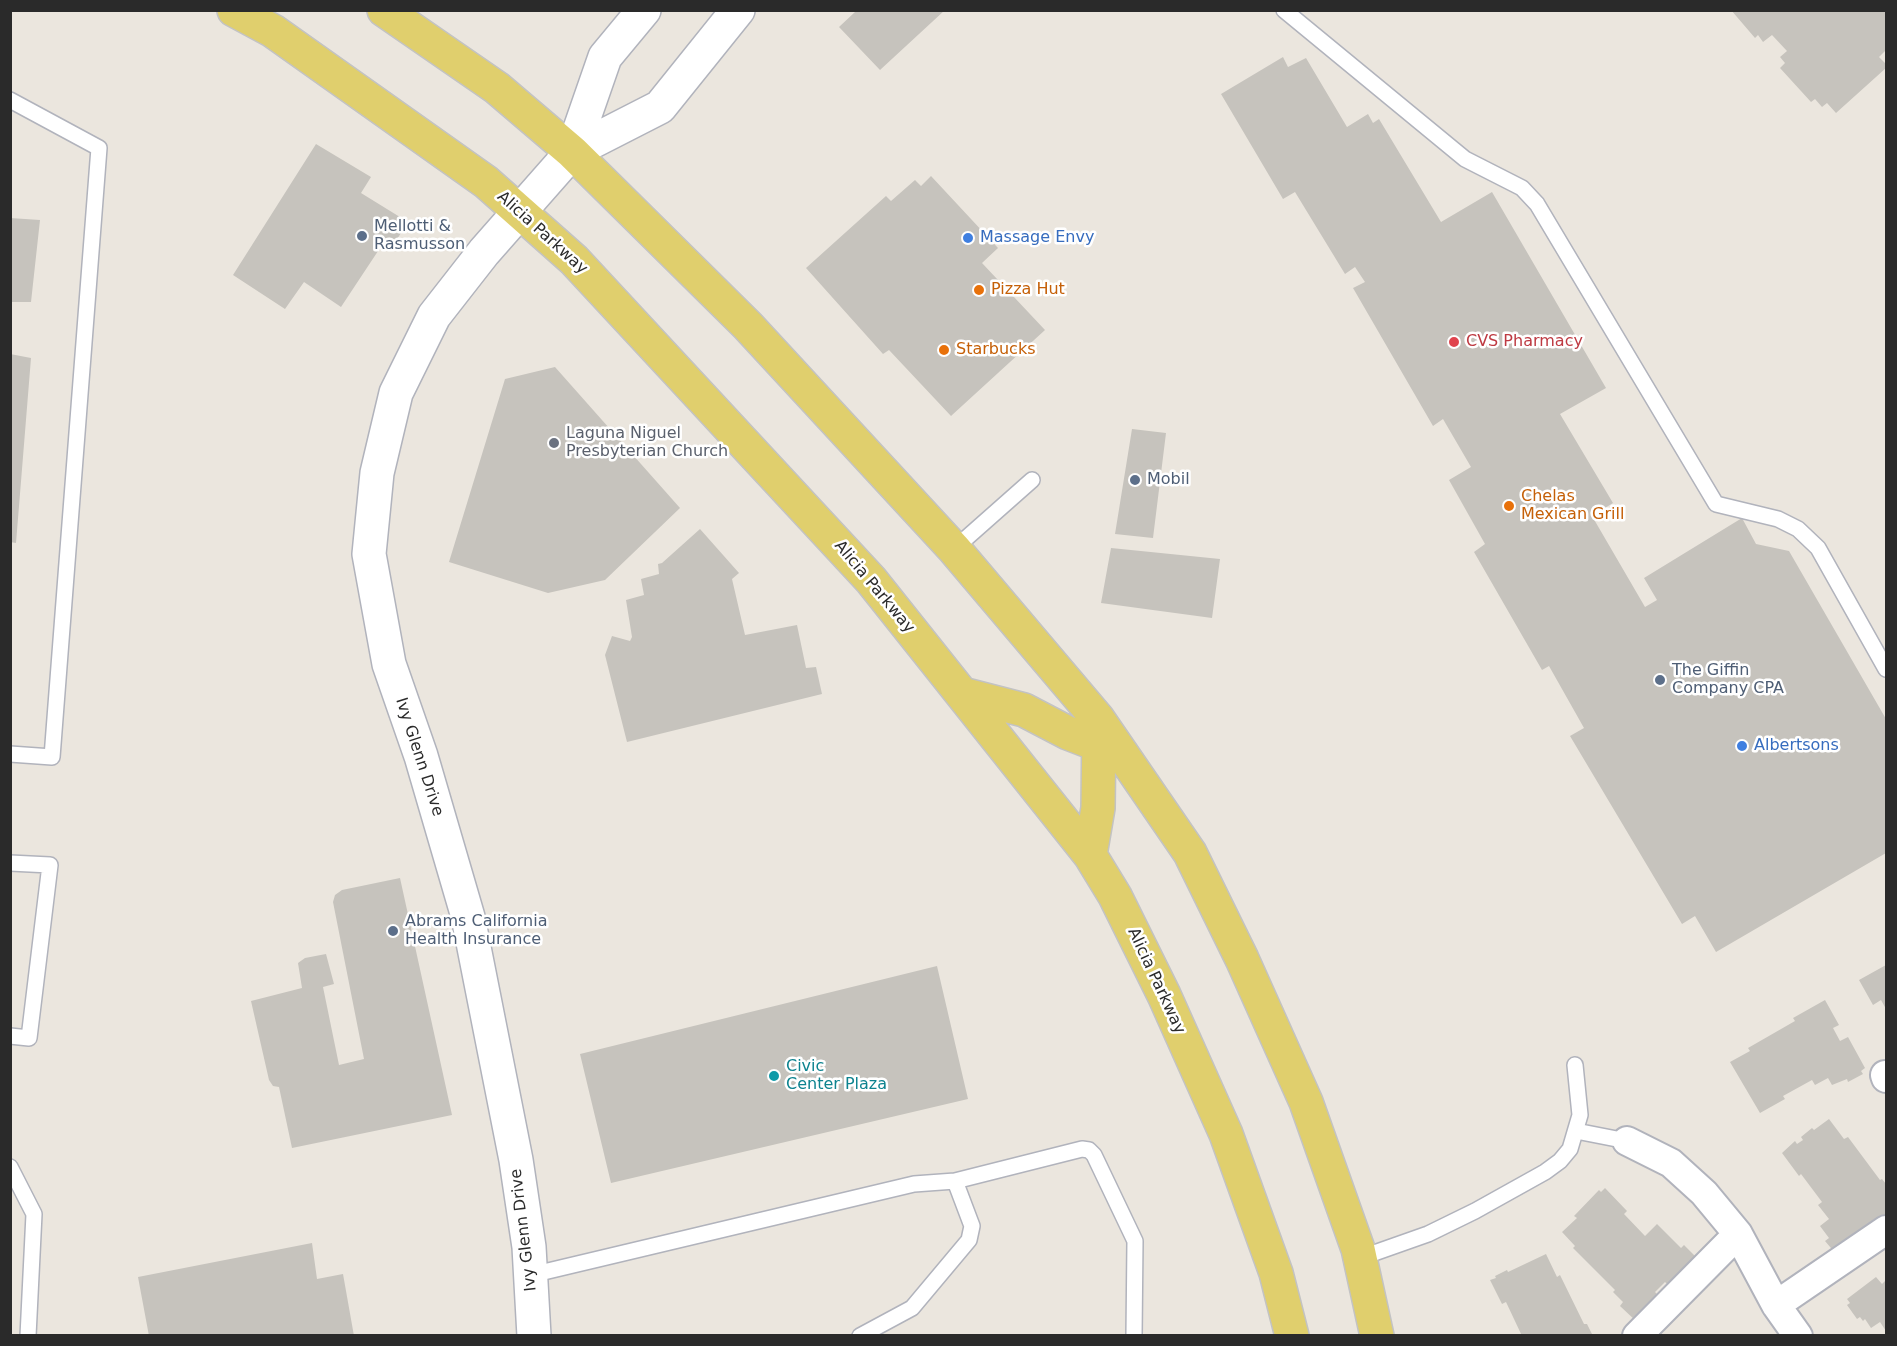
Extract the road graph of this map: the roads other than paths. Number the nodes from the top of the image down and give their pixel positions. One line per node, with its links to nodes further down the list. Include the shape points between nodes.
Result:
1 (234, 10): 8 (main road, Alicia Parkway, via 273,31 464,166)
2 (384, 10): 7 (main road, via 497,88)
3 (644, 10): 7 (street, via 605,57)
4 (738, 10): 7 (street, via 660,106)
5 (1284, 10): 11 (lane, via 1465,159 1522,189 1537,204 1716,504 1778,519 1798,529 1818,548)
6 (10, 100): 14 (lane, via 99,148 52,757)
7 (572, 152): 8 (street, Ivy Glenn Drive); 10 (main road, via 748,326)
8 (518, 212): 12 (main road, Alicia Parkway, via 574,260 871,580); 26 (street, Ivy Glenn Drive, via 434,316 396,393 376,473 369,554 389,664 421,756 468,917 511,1130)
9 (1032, 480): 10 (lane)
10 (954, 549): 13 (main road)
11 (1887, 669)
12 (962, 694): 13 (main road, via 1023,710 1068,733); 15 (main road, Alicia Parkway)
13 (1105, 738): 15 (main road); 25 (main road, via 1190,853 1242,959 1306,1102)
14 (10, 754)
15 (1090, 855): 32 (main road, Alicia Parkway, via 1164,995 1226,1134 1276,1273)
16 (10, 863): 17 (lane, via 50,865 29,1038)
17 (10, 1036)
18 (1575, 1065): 19 (lane, via 1580,1115)
19 (1576, 1131): 20 (lane); 25 (lane, via 1570,1149 1545,1172 1428,1234)
20 (1627, 1141): 24 (street, via 1671,1163 1704,1193)
21 (10, 1167): 28 (lane, via 34,1214)
22 (955, 1181): 26 (lane, via 914,1184); 30 (lane, via 972,1226 969,1240 912,1308); 31 (lane, via 1089,1150 1135,1240)
23 (1887, 1230): 27 (street)
24 (1738, 1234): 27 (street); 34 (street)
25 (1360, 1258): 33 (main road)
26 (531, 1275): 29 (street, Ivy Glenn Drive)
27 (1776, 1305): 35 (street)
28 (28, 1335)
29 (534, 1335)
30 (860, 1335)
31 (1134, 1335)
32 (1292, 1335)
33 (1377, 1335)
34 (1637, 1335)
35 (1798, 1335)

